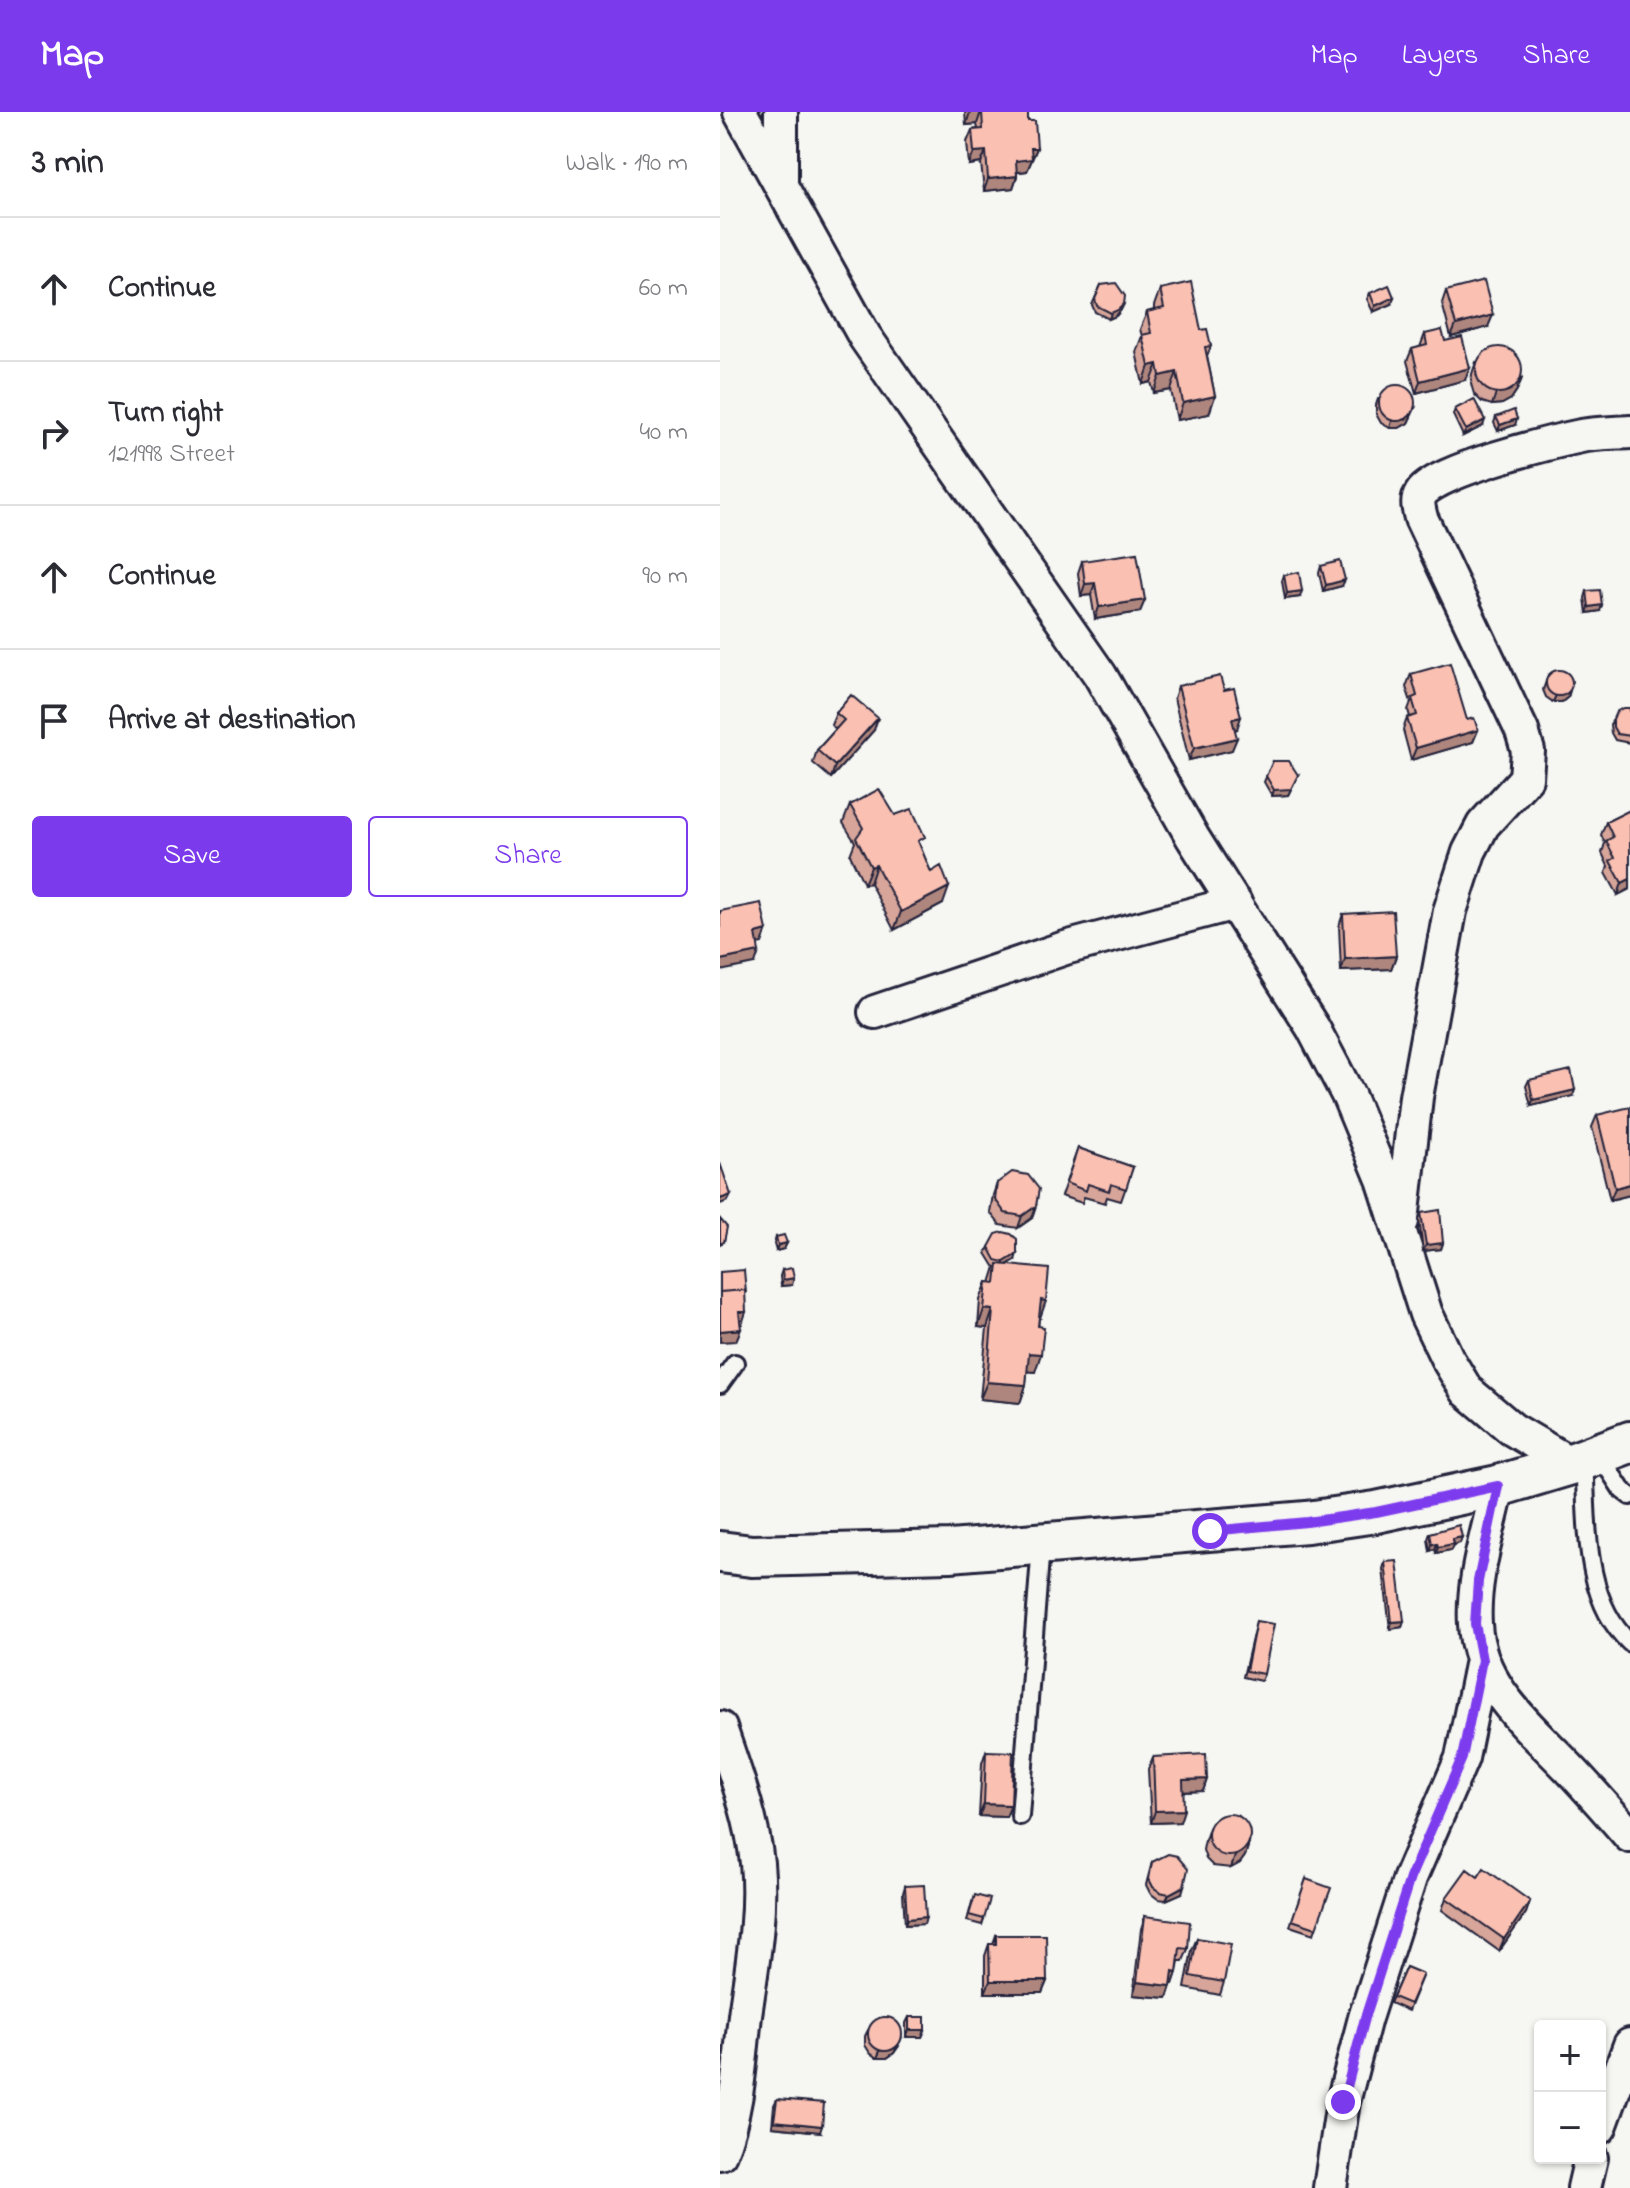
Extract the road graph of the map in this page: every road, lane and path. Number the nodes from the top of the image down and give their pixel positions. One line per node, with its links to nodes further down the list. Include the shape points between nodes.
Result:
1 (740, 112): 3 (street)
2 (781, 112): 3 (street)
3 (781, 183): 5 (street, via 865,337 1100,675)
4 (1630, 432): 7 (street, via 1583,436 1514,452 1433,482 1417,503 1522,731 1529,766 1519,787 1483,825 1450,911 1416,1097)
5 (1235, 903): 6 (street, via 1065,948); 7 (street, via 1349,1097)
6 (875, 1012)
7 (1401, 1232): 10 (street, via 1426,1314 1467,1391 1512,1429)
8 (735, 1363): 9 (lane)
9 (720, 1384)
10 (1596, 1454): 11 (street); 12 (lane); 15 (lane, via 1591,1548 1596,1585 1605,1611)
11 (1498, 1486): 13 (street, via 1307,1522); 16 (street, via 1478,1581 1475,1624)
12 (1630, 1496)
13 (1041, 1545): 14 (street, via 752,1556); 18 (lane)
14 (720, 1552)
15 (1630, 1643)
16 (1482, 1660): 19 (street, via 1512,1709); 24 (street, via 1462,1758 1410,1878 1365,2018 1343,2102)
17 (720, 1728): 22 (street, via 757,1864 752,1963 735,2098)
18 (1020, 1816)
19 (1630, 1836)
20 (1630, 2045): 21 (street)
21 (1606, 2111)
22 (720, 2153)
23 (1590, 2164): 25 (street)
24 (1330, 2188)
25 (1584, 2188)

